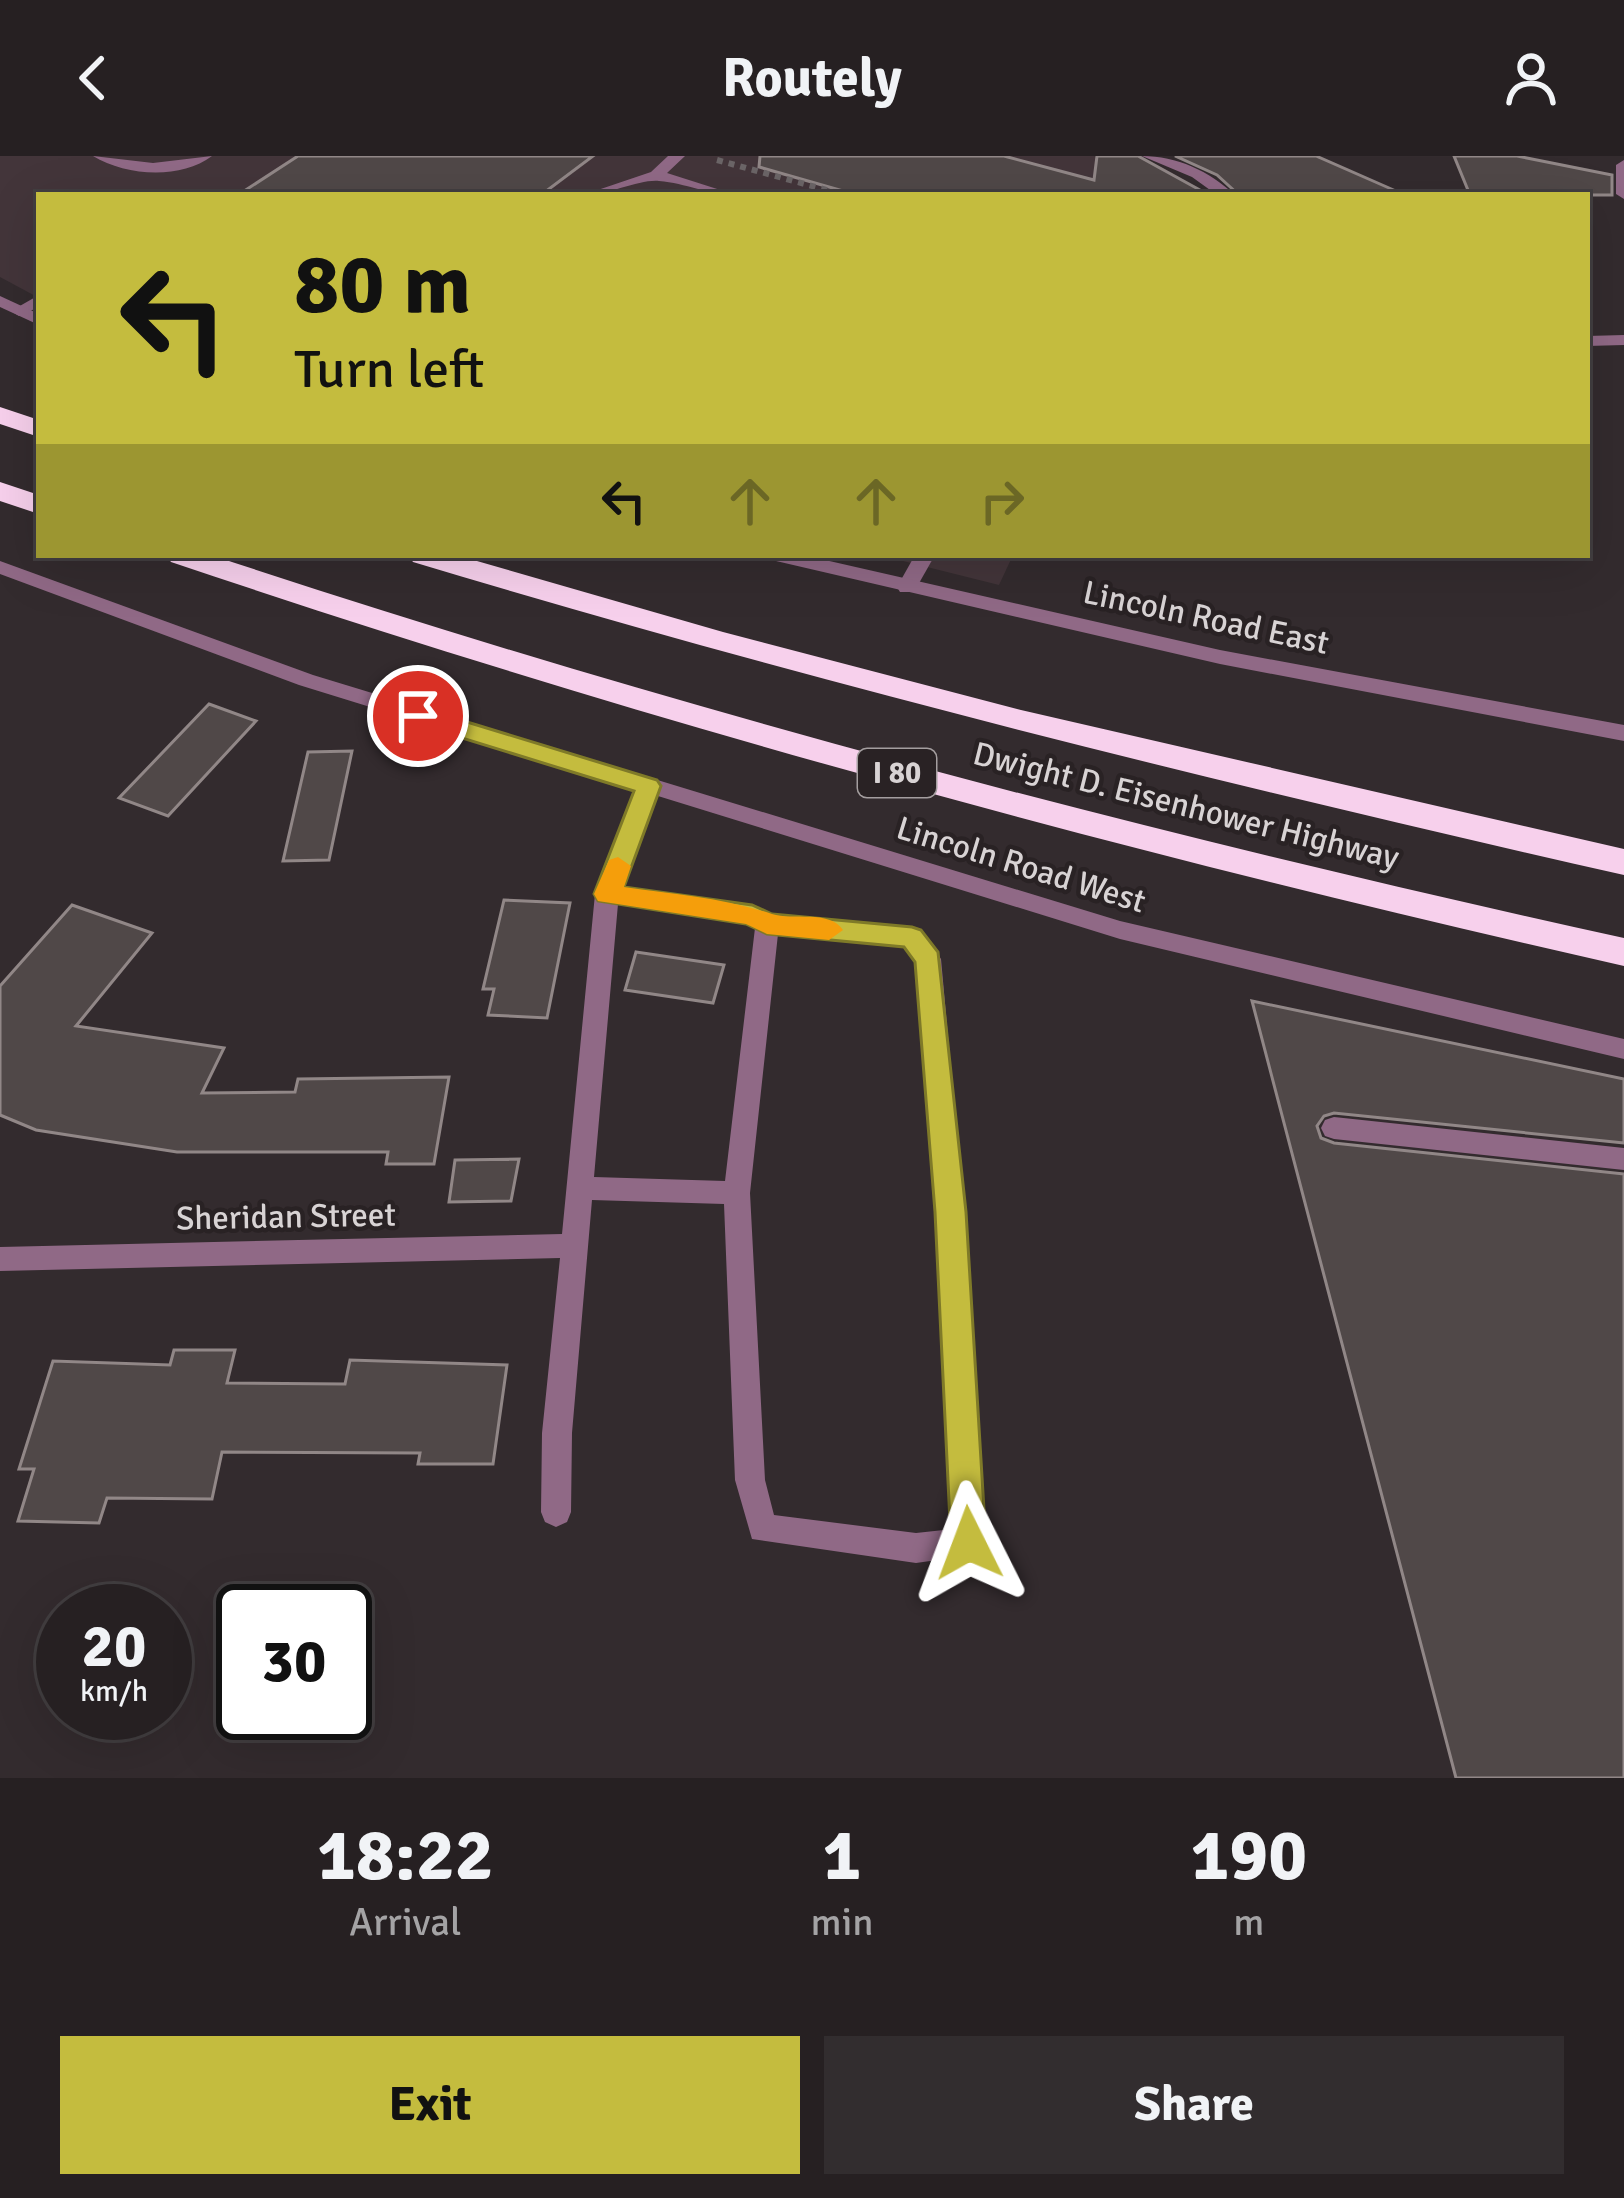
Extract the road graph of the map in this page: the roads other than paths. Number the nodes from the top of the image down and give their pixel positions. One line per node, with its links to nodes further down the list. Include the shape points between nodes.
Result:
1 (101, 156): 2 (street, via 134,167 184,168)
2 (204, 156)
3 (677, 156): 7 (street)
4 (1150, 156): 5 (street)
5 (1171, 159): 10 (street)
6 (1624, 165): 11 (street)
7 (656, 175): 8 (street); 9 (street)
8 (601, 192)
9 (717, 192)
10 (1223, 192)
11 (1624, 194)
12 (0, 302): 14 (street)
13 (36, 302): 14 (street)
14 (20, 311): 15 (street)
15 (36, 319)
16 (1624, 340): 17 (street)
17 (1590, 341)
18 (0, 415): 19 (highway)
19 (36, 427)
20 (0, 491): 21 (highway)
21 (36, 504)
22 (190, 558): 33 (highway, Dwight D. Eisenhower Highway / I 80, via 839,758)
23 (434, 558): 30 (highway, Dwight D. Eisenhower Highway / I 80, via 887,687)
24 (788, 558): 27 (street, Lincoln Road East)
25 (923, 558): 27 (street)
26 (0, 567): 29 (street, Lincoln Road West, via 306,680)
27 (907, 587): 28 (street, Lincoln Road East)
28 (1624, 734)
29 (648, 786): 31 (street); 34 (street, Lincoln Road West, via 1120,930)
30 (1624, 862)
31 (608, 894): 32 (street, via 752,915); 37 (street)
32 (767, 924): 38 (street); 38 (street, via 912,938 929,959 969,1543 916,1548 763,1528 750,1480)
33 (1624, 952)
34 (1624, 1049)
35 (1334, 1128): 36 (street)
36 (1624, 1159)
37 (580, 1187): 38 (street); 39 (street)
38 (737, 1192)
39 (574, 1246): 40 (street, Sheridan Street); 41 (street)
40 (0, 1259)
41 (556, 1512)

